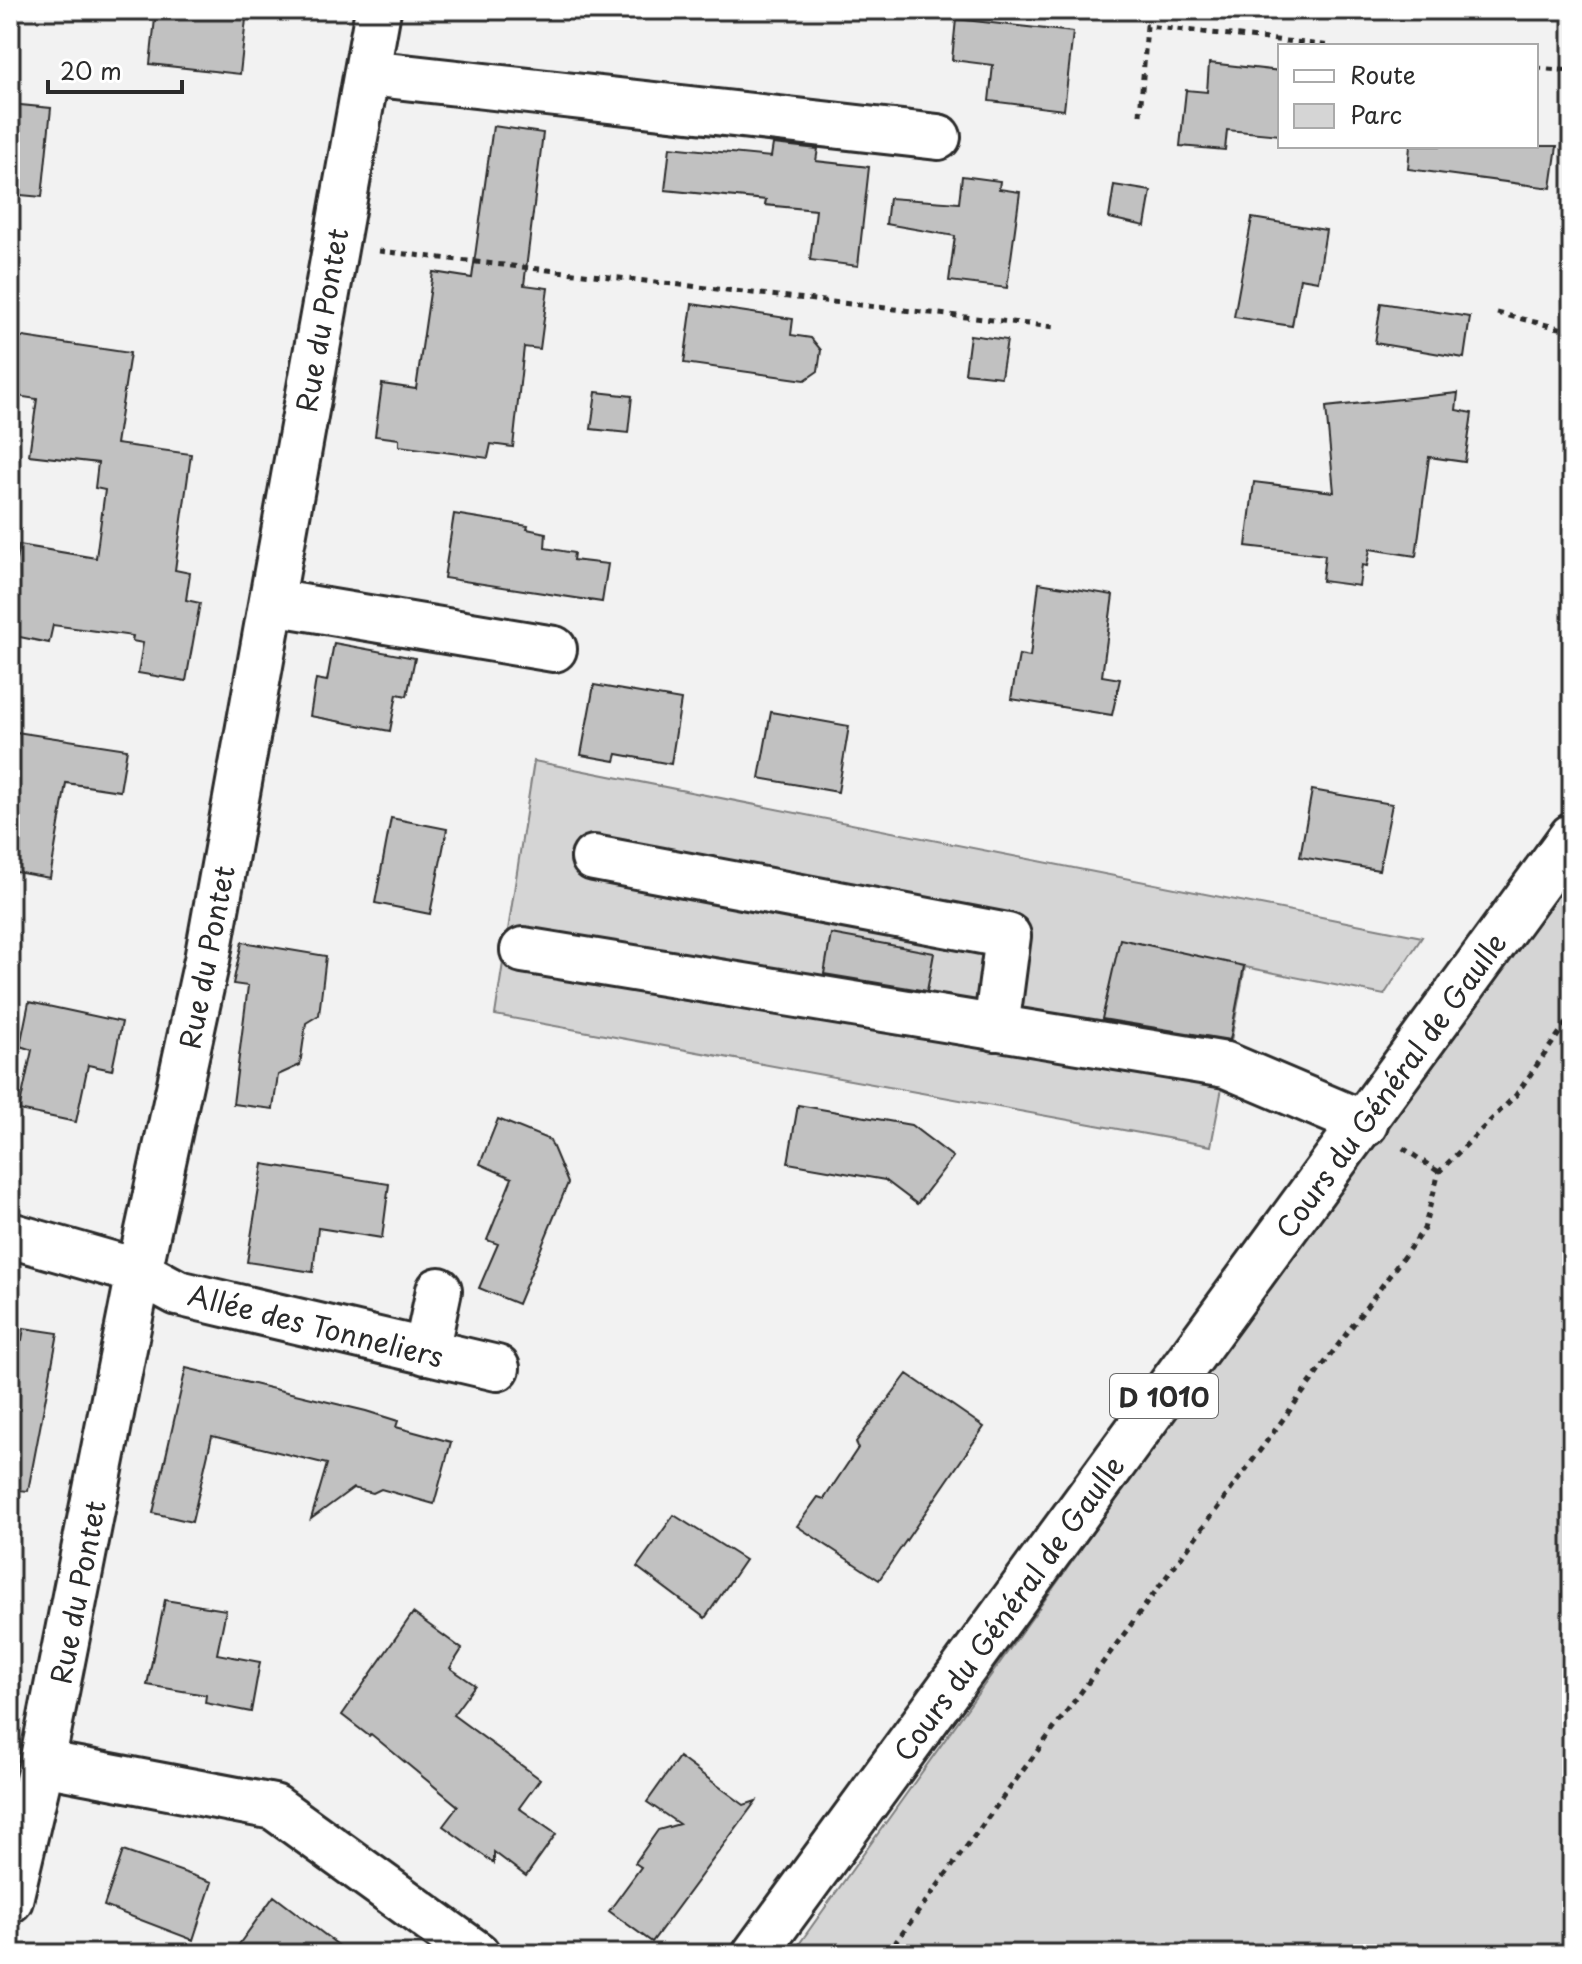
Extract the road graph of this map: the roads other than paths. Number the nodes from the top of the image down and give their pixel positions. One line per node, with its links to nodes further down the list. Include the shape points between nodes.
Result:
1 (378, 10): 2 (street, Rue du Pontet)
2 (368, 73): 3 (street); 4 (street, Rue du Pontet)
3 (938, 137)
4 (272, 602): 5 (street); 12 (street, Rue du Pontet, via 207,960)
5 (554, 649)
6 (1572, 836): 10 (street, Cours du Général de Gaulle / D 1010)
7 (594, 858): 9 (street, via 1008,936)
8 (523, 950): 9 (street)
9 (996, 1028): 10 (street, via 1226,1065)
10 (1365, 1124): 19 (street, Cours du Général de Gaulle / D 1010)
11 (10, 1235): 12 (street, Allée des Tonneliers)
12 (139, 1272): 14 (street, Allée des Tonneliers, via 178,1293); 16 (street, Rue du Pontet)
13 (439, 1290): 14 (street)
14 (426, 1352): 15 (street, Allée des Tonneliers)
15 (497, 1368)
16 (42, 1763): 17 (street, Rue du Pontet); 18 (street, via 274,1807)
17 (10, 1900)
18 (477, 1954)
19 (755, 1954)

